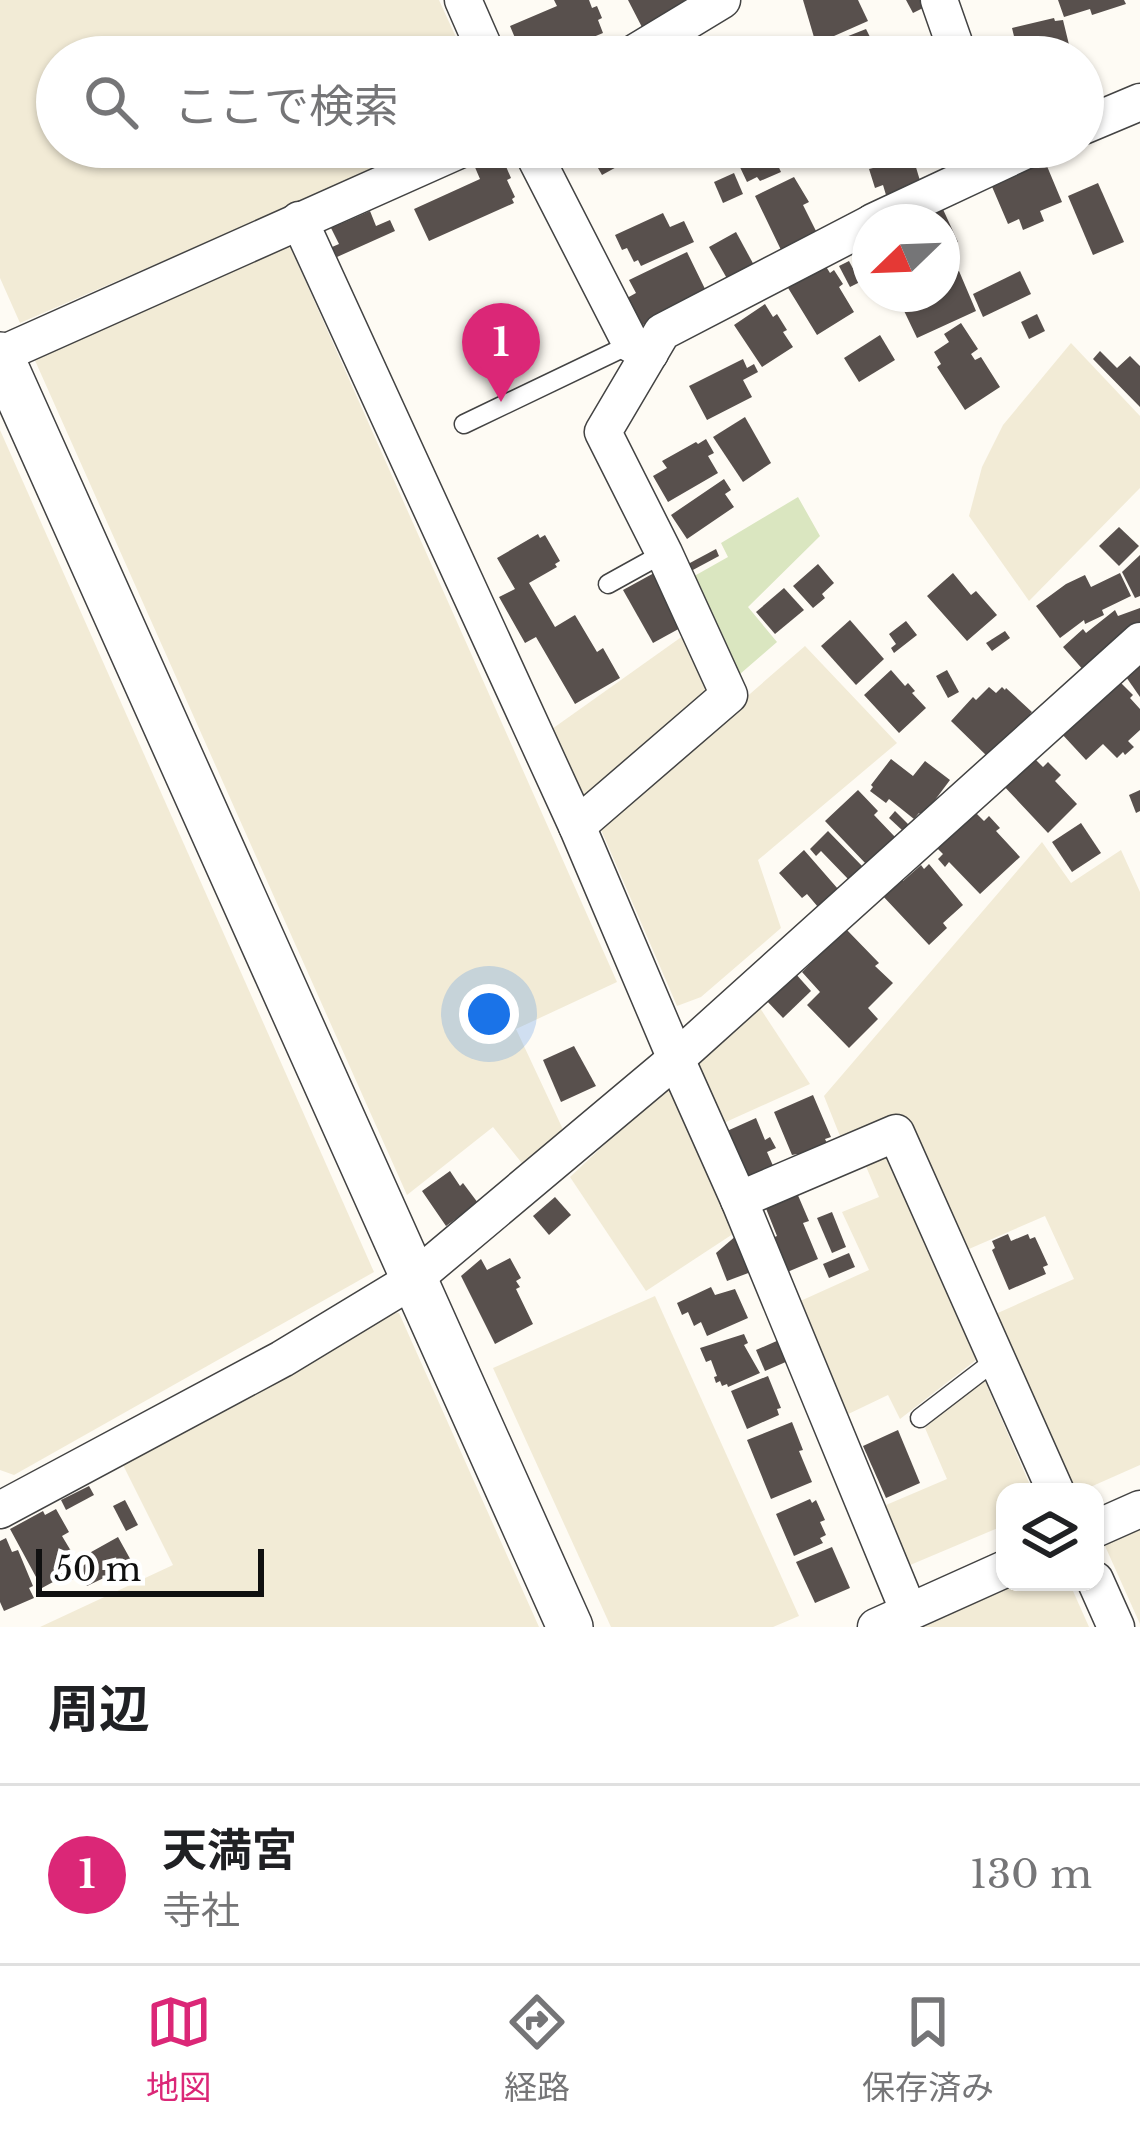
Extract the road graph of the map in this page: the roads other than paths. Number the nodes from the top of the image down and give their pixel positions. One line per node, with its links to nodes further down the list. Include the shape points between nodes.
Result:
1 (463, 0): 4 (street)
2 (722, 0): 5 (street)
3 (939, 0): 6 (street)
4 (479, 36)
5 (663, 36)
6 (952, 36)
7 (1140, 102): 8 (street)
8 (1104, 117)
9 (418, 168): 13 (street)
10 (541, 168): 15 (street)
11 (969, 168): 12 (street)
12 (906, 204)
13 (299, 220): 16 (street); 21 (street)
14 (852, 233): 15 (street)
15 (640, 348): 17 (lane); 18 (street, via 603,432)
16 (0, 355): 24 (street)
17 (464, 424)
18 (664, 553): 19 (lane); 21 (street, via 729,695)
19 (608, 584)
20 (1140, 640): 22 (street)
21 (577, 826): 22 (street)
22 (676, 1059): 23 (street); 24 (street)
23 (740, 1200): 25 (street, via 896,1132); 33 (street)
24 (414, 1279): 29 (street); 34 (street)
25 (997, 1359): 26 (lane); 27 (street)
26 (920, 1418)
27 (1052, 1483)
28 (1140, 1509): 30 (street)
29 (0, 1510)
30 (1104, 1525)
31 (996, 1573): 33 (street)
32 (1100, 1591): 35 (street)
33 (892, 1620)
34 (570, 1627)
35 (1116, 1627)

